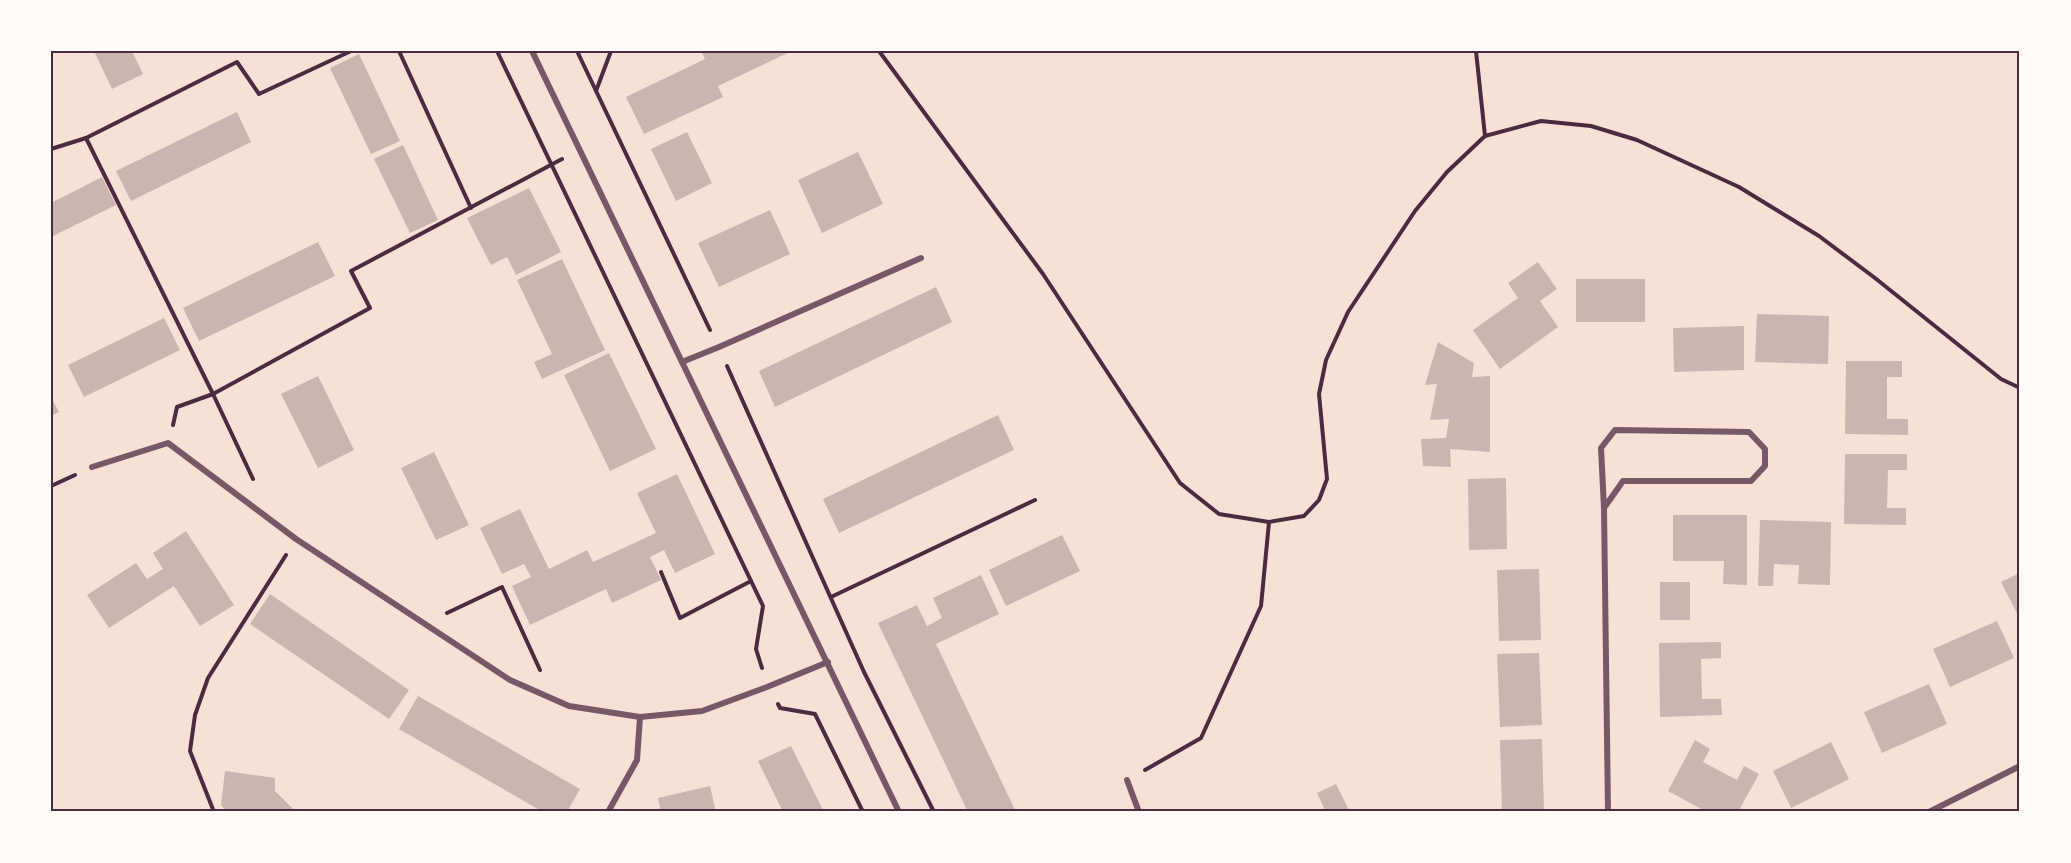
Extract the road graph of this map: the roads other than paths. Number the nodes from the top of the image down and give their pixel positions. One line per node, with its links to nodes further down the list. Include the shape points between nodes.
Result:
1 (532, 51): 3 (street)
2 (921, 258): 3 (street)
3 (682, 362): 6 (street)
4 (92, 467): 7 (street, via 168,443 296,539 510,680 569,706)
5 (1604, 508): 5 (street, via 1623,481 1751,481 1765,466 1765,449 1749,432 1616,430 1601,448); 13 (street)
6 (828, 662): 7 (street, via 702,711); 11 (street)
7 (640, 717): 10 (street, via 637,760)
8 (2020, 766): 14 (street)
9 (1127, 780): 12 (street)
10 (608, 812)
11 (899, 812)
12 (1139, 812)
13 (1608, 812)
14 (1929, 812)

